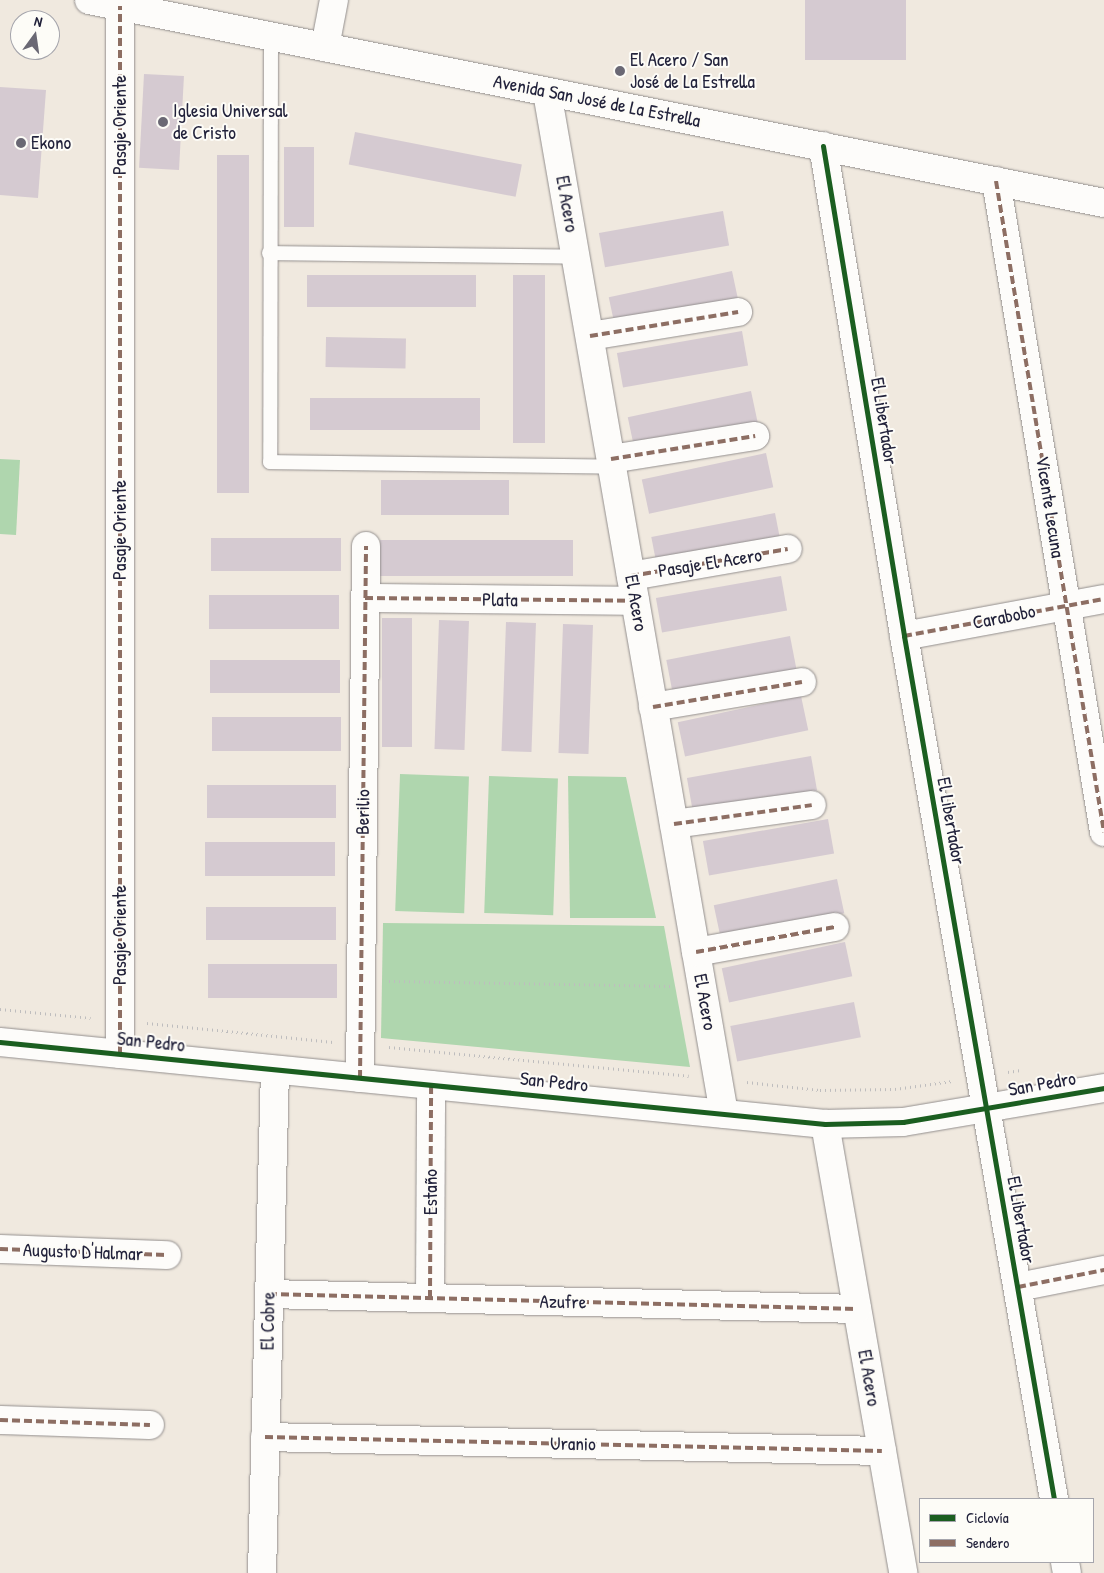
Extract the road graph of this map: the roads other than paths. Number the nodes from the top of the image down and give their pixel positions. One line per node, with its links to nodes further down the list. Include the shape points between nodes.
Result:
1 (89, 0): 3 (street, Avenida San José de La Estrella)
2 (334, 0): 5 (street)
3 (120, 6): 4 (street, Avenida San José de La Estrella); 31 (street, Pasaje Oriente)
4 (271, 37): 5 (street, Avenida San José de La Estrella); 10 (lane)
5 (325, 47): 6 (street, Avenida San José de La Estrella)
6 (547, 92): 7 (street, Avenida San José de La Estrella); 11 (street, El Acero)
7 (823, 146): 8 (street, Avenida San José de La Estrella); 22 (street, El Libertador)
8 (996, 181): 9 (street, Avenida San José de La Estrella); 21 (street, Vicente Lecuna)
9 (1104, 203)
10 (269, 253): 11 (lane); 15 (lane, via 269,458 272,464)
11 (576, 257): 13 (street, El Acero)
12 (738, 312): 13 (street)
13 (590, 336): 15 (street, El Acero)
14 (755, 436): 15 (street)
15 (612, 463): 18 (street, El Acero)
16 (366, 546): 19 (street, Berilio)
17 (788, 550): 18 (street, Pasaje El Acero)
18 (633, 588): 19 (street, Plata); 24 (street, El Acero)
19 (365, 598): 33 (street, Berilio)
20 (1104, 599): 21 (street, Carabobo)
21 (1067, 606): 22 (street, Carabobo); 27 (street, Vicente Lecuna)
22 (904, 636): 36 (street, El Libertador)
23 (802, 682): 24 (street)
24 (653, 707): 26 (street, El Acero)
25 (812, 804): 26 (street)
26 (674, 824): 29 (street, El Acero)
27 (1104, 832)
28 (836, 927): 29 (street)
29 (696, 952): 37 (street, El Acero)
30 (0, 1042): 31 (street, San Pedro)
31 (120, 1054): 32 (street, San Pedro)
32 (275, 1070): 33 (street, San Pedro); 43 (street, El Cobre)
33 (360, 1078): 34 (street, San Pedro)
34 (431, 1085): 37 (street, San Pedro); 44 (street, Estaño)
35 (1104, 1088): 36 (street, San Pedro)
36 (986, 1108): 38 (street, San Pedro, via 903,1122); 42 (street, El Libertador)
37 (724, 1114): 38 (street, San Pedro)
38 (825, 1124): 45 (street, El Acero)
39 (0, 1249): 40 (street, Augusto D'Halmar)
40 (167, 1255)
41 (1104, 1270): 42 (street)
42 (1018, 1287): 50 (street, El Libertador)
43 (269, 1294): 44 (street, Azufre); 48 (street, El Cobre)
44 (430, 1298): 45 (street, Azufre)
45 (857, 1309): 49 (street, El Acero)
46 (0, 1420): 47 (street)
47 (150, 1425)
48 (265, 1437): 49 (street, Uranio); 51 (street, El Cobre)
49 (882, 1451): 52 (street, El Acero)
50 (1054, 1498)
51 (262, 1573)
52 (902, 1573)

